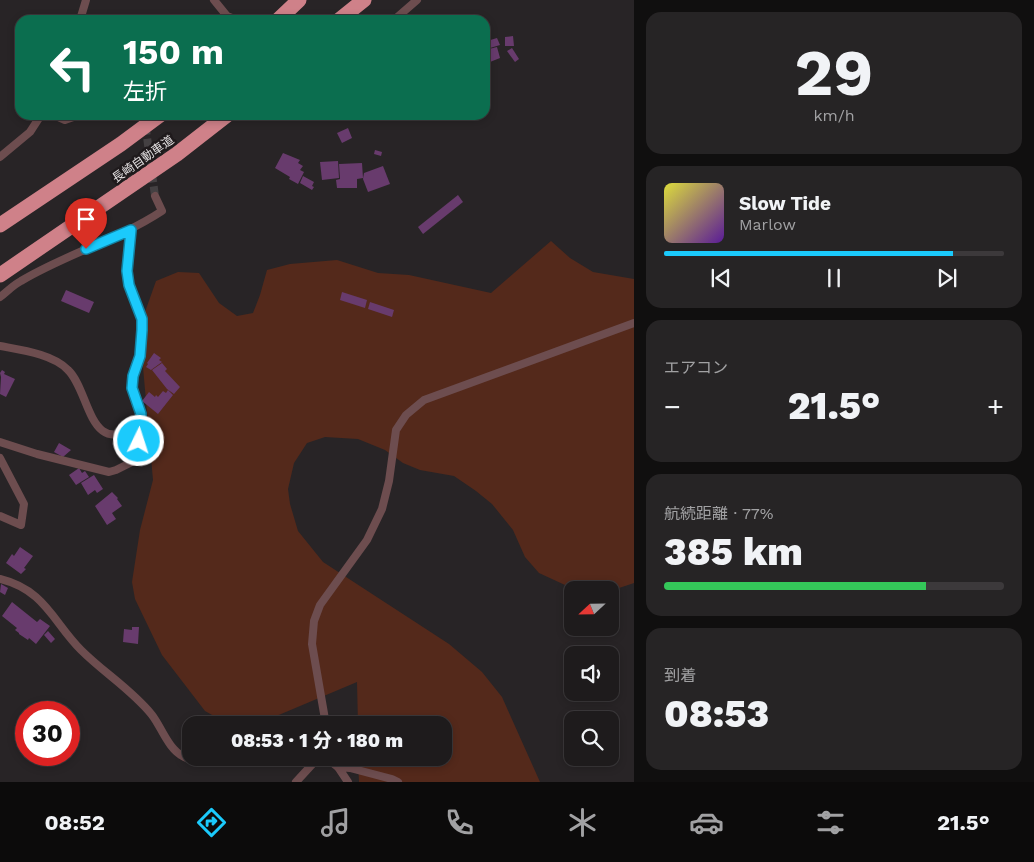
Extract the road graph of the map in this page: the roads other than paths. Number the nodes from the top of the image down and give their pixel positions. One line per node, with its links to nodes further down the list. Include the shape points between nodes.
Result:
1 (86, 0): 7 (street)
2 (214, 0): 8 (street)
3 (299, 0): 9 (highway)
4 (353, 0): 10 (highway)
5 (364, 0): 11 (highway)
6 (417, 0): 12 (street)
7 (82, 15)
8 (224, 15)
9 (283, 15)
10 (338, 15)
11 (345, 15)
12 (400, 15)
13 (38, 120): 16 (street, via 30,132)
14 (153, 120): 18 (highway, 長崎自動車道)
15 (221, 120): 20 (highway, 長崎自動車道, via 177,154)
16 (0, 157)
17 (156, 196): 19 (street, via 162,211)
18 (0, 225)
19 (131, 230): 21 (street, via 19,282); 24 (street, via 127,271 142,319 140,356 132,388 141,414)
20 (0, 275)
21 (0, 298)
22 (634, 323): 29 (street, via 424,400 406,415 396,430 382,509 366,540 320,605 314,621 312,644)
23 (0, 346): 24 (street, via 56,360 63,365 70,371 90,416 104,432 117,435)
24 (140, 424): 25 (street, via 138,459 109,472)
25 (0, 442)
26 (0, 458): 27 (street, via 24,504 21,525)
27 (0, 516)
28 (0, 579): 30 (street, via 31,592 45,605 81,650 138,699 174,750)
29 (324, 716)
30 (182, 756)
31 (311, 766): 33 (street)
32 (338, 767): 34 (street); 35 (street)
33 (296, 782)
34 (348, 782)
35 (398, 782)

